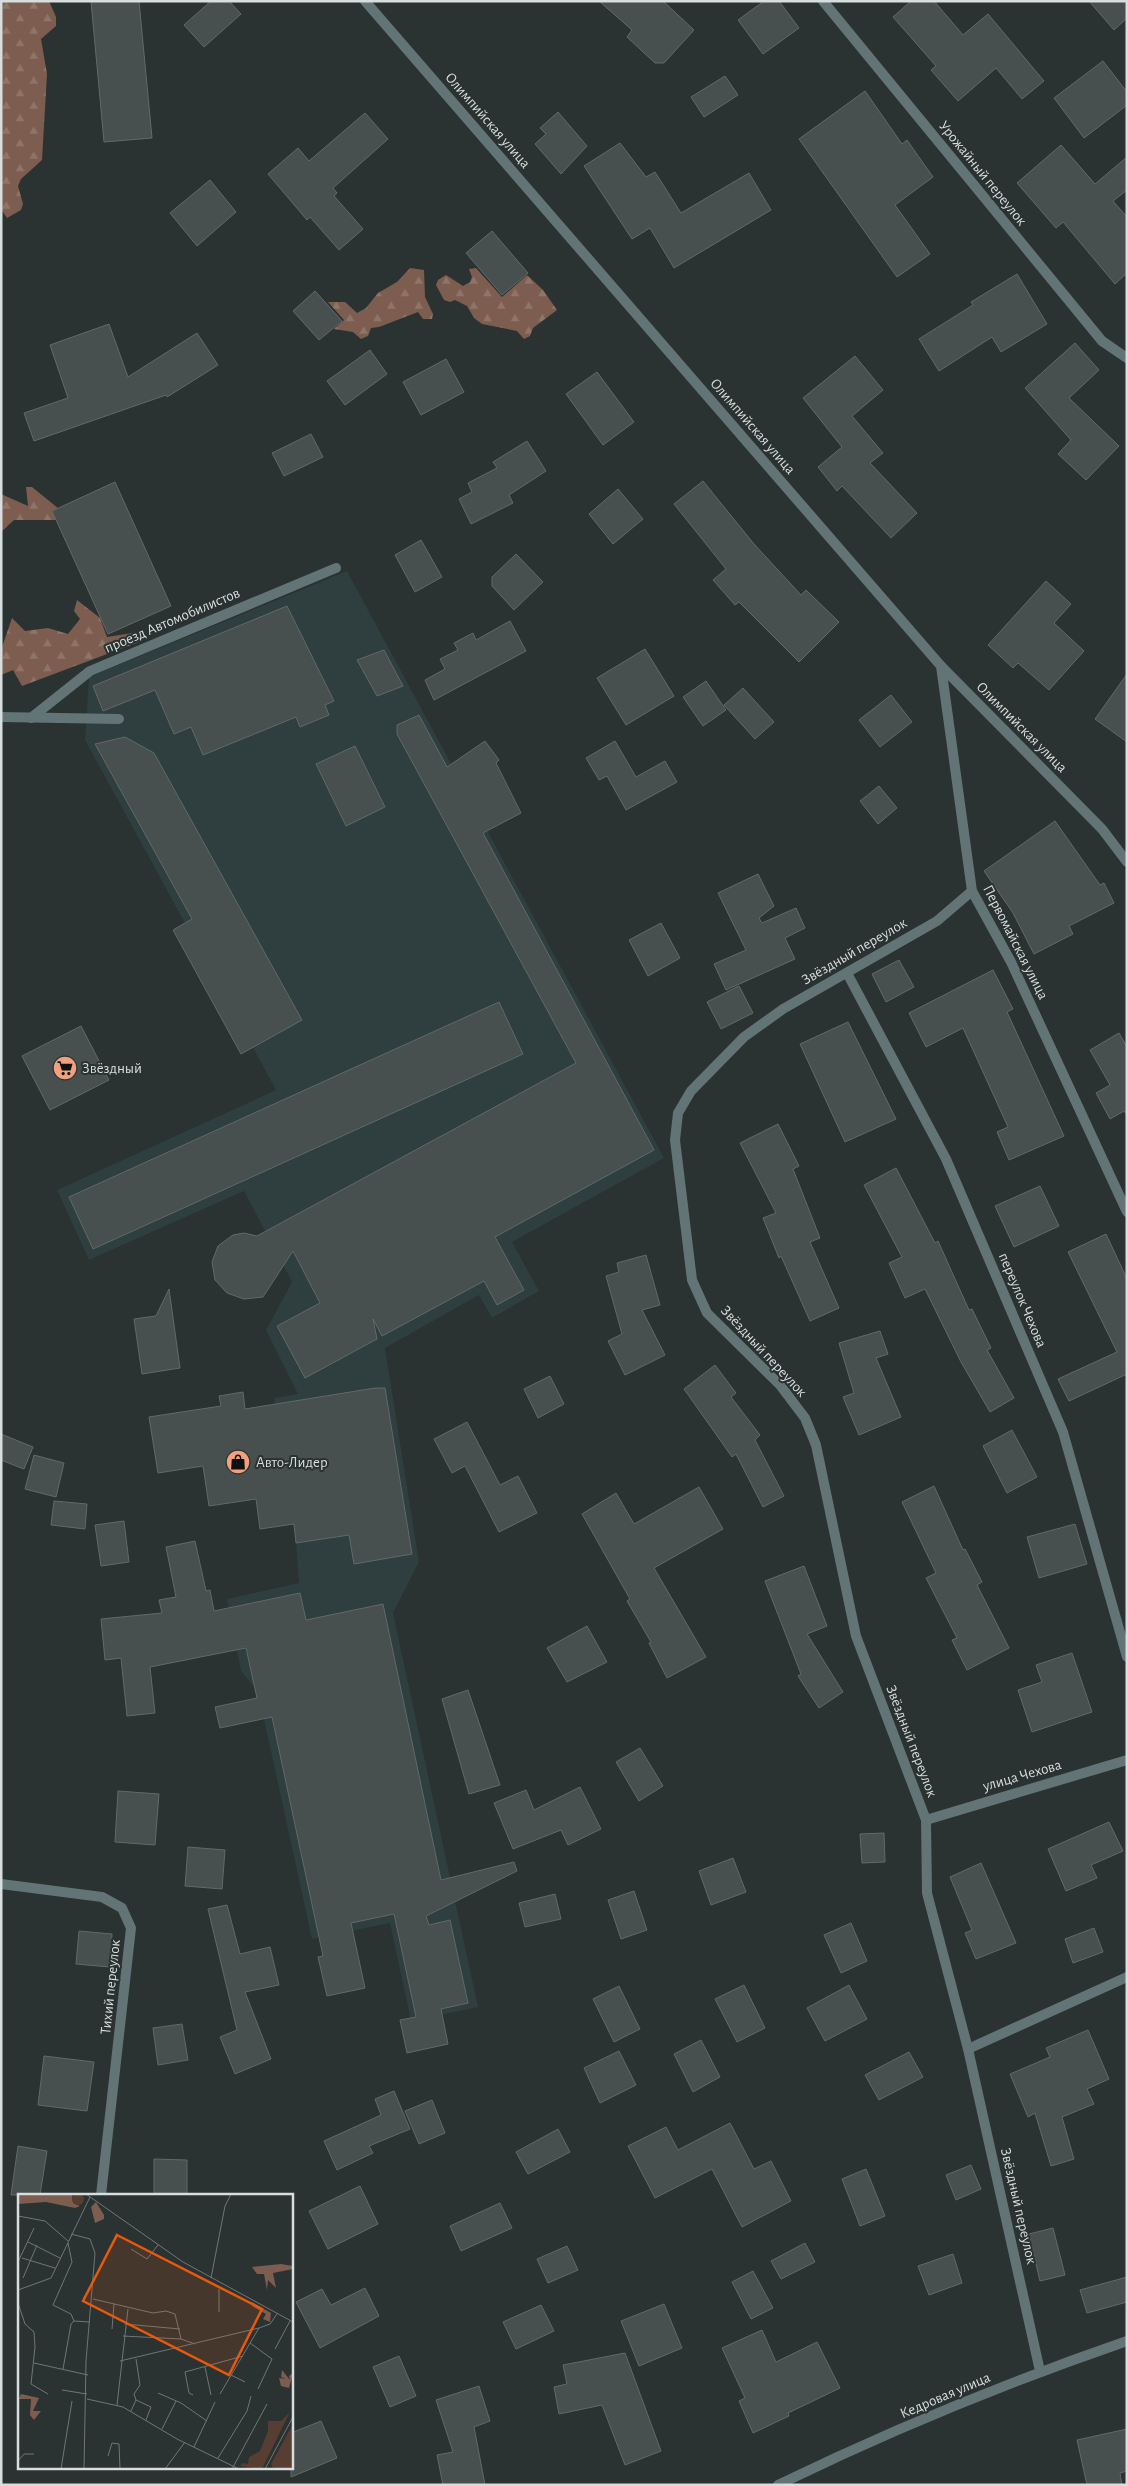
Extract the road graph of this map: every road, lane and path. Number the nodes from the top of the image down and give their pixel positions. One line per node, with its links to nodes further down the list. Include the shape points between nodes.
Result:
1 (366, 1): 5 (street, Олимпийская улица)
2 (822, 1): 3 (street, Урожайный переулок, via 1102,341)
3 (1127, 358)
4 (336, 568): 7 (street, проезд Автомобилистов, via 90,671)
5 (941, 666): 9 (street, Олимпийская улица, via 1102,830); 10 (street, Первомайская улица)
6 (1, 717): 7 (street)
7 (31, 718): 8 (street)
8 (119, 719)
9 (1127, 862)
10 (972, 891): 11 (street, Звёздный переулок, via 937,921); 12 (street, Первомайская улица, via 1011,962)
11 (847, 973): 13 (street, переулок Чехова, via 946,1160 1063,1432); 15 (street, Звёздный переулок, via 783,1009 744,1037 691,1091 678,1114 675,1140 692,1280 708,1313 780,1385 805,1418 823,1472 856,1636)
12 (1127, 1212)
13 (1127, 1657)
14 (1127, 1760): 15 (street, улица Чехова)
15 (926, 1820): 18 (street, Звёздный переулок, via 927,1893)
16 (1, 1884): 19 (street, Тихий переулок, via 102,1897 122,1908 131,1928)
17 (1127, 1977): 18 (street)
18 (968, 2049): 21 (street, Звёздный переулок)
19 (101, 2194)
20 (1127, 2340): 21 (street, Кедровая улица)
21 (1040, 2371): 22 (street, Кедровая улица, via 833,2458)
22 (778, 2485)

